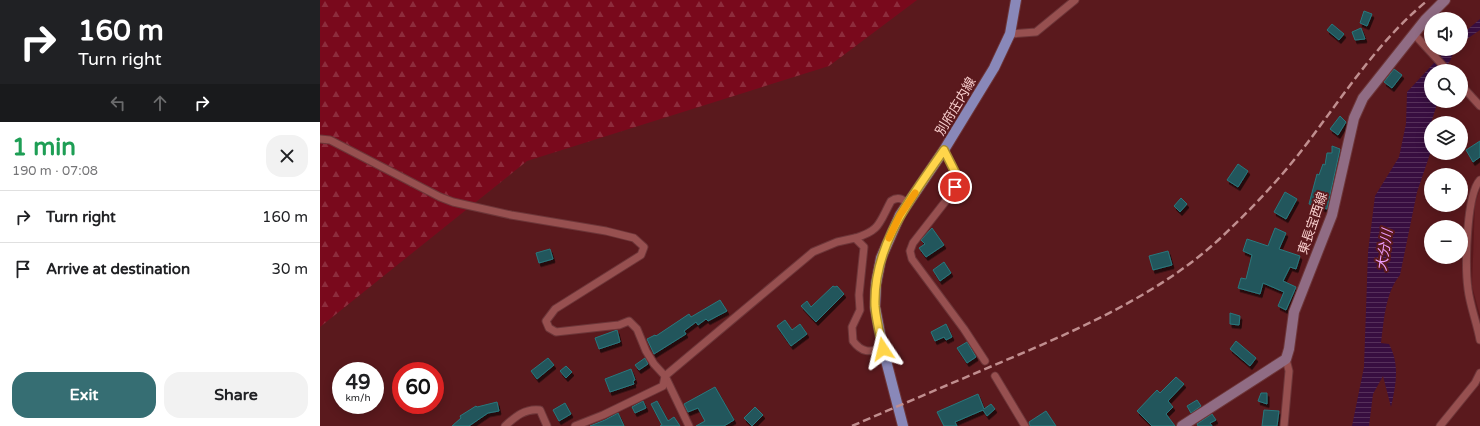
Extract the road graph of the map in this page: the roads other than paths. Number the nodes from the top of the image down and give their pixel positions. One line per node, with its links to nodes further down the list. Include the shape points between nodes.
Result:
1 (1016, 0): 4 (main road, 別府庄内線)
2 (1075, 0): 4 (street, via 1036,32)
3 (1445, 0): 5 (main road, 東長宝西線)
4 (1010, 34): 10 (main road, 別府庄内線, via 994,68)
5 (1414, 34): 6 (street); 16 (main road, 東長宝西線, via 1363,98 1354,118 1332,215 1294,312 1290,349)
6 (1442, 64)
7 (1468, 93): 8 (street)
8 (1480, 106)
9 (320, 139): 19 (street, via 330,140 452,202 634,238 644,247 641,255 555,308 546,321 549,328 556,332 630,322 637,329 654,364)
10 (944, 150): 12 (main road, 別府庄内線); 17 (street, via 957,176 955,187 910,251 912,259)
11 (1480, 180): 14 (street, via 1474,190 1470,206 1466,264 1468,290)
12 (908, 203): 13 (street, via 895,198 870,234); 15 (main road, 別府庄内線, via 890,235 878,271 875,307)
13 (855, 238): 15 (street, via 864,247 864,253 859,295 860,310 851,334 853,341 864,351); 19 (street, via 813,252)
14 (1480, 340)
15 (883, 349): 25 (main road, 別府庄内線)
16 (1286, 359): 27 (main road); 28 (street, via 1289,371)
17 (985, 361)
18 (1480, 373): 29 (street, via 1475,383)
19 (665, 376): 23 (street, via 663,386); 24 (street)
20 (995, 376): 26 (street)
21 (505, 426): 22 (street, via 515,417 534,409 540,410)
22 (546, 426)
23 (575, 426)
24 (689, 426)
25 (903, 426)
26 (1025, 426)
27 (1182, 426)
28 (1284, 426)
29 (1440, 426)

